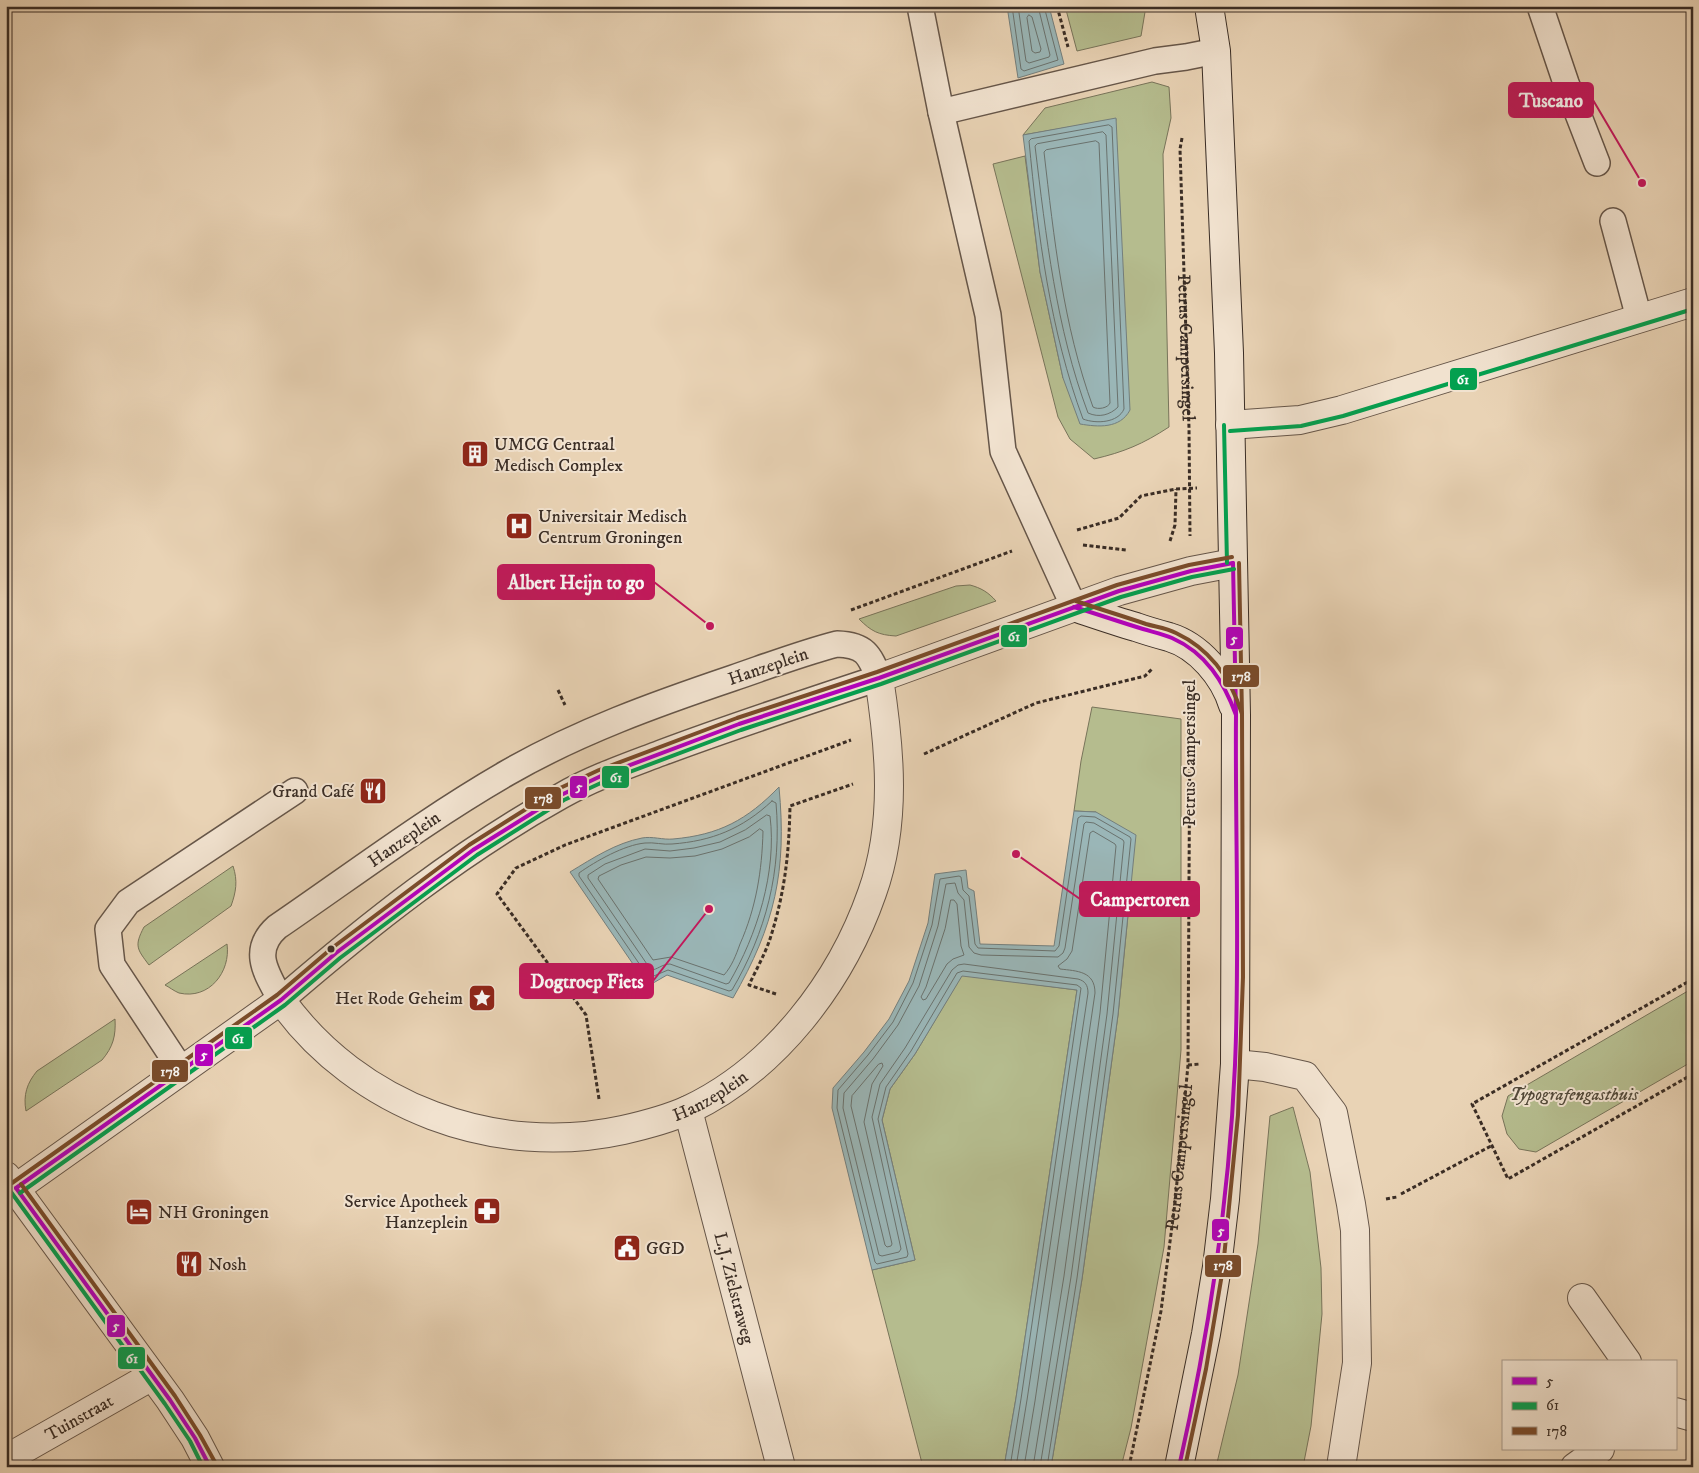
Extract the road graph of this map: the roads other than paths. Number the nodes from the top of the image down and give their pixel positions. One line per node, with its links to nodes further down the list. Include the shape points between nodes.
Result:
1 (920, 6): 5 (lane)
2 (1209, 6): 4 (street)
3 (1540, 6): 6 (lane)
4 (1216, 50): 5 (lane, via 1186,58 1155,61); 10 (street)
5 (941, 112): 12 (lane, via 988,315 1003,451)
6 (1597, 163)
7 (1613, 221): 9 (lane)
8 (1693, 302): 9 (street)
9 (1639, 318): 10 (street, via 1342,410 1300,420)
10 (1230, 425): 11 (street)
11 (1233, 562): 12 (street, via 1119,591); 14 (street)
12 (1074, 608): 13 (street); 14 (street, via 1170,637 1190,648 1219,676)
13 (879, 678): 16 (lane, via 730,727 601,776 561,795 465,855 336,953); 16 (lane, Hanzeplein, via 862,649 850,644 837,644 618,719 508,772 446,810 268,935 263,967); 19 (street, Hanzeplein, via 889,757 889,805 884,848 873,892 857,933 836,972 786,1036 757,1065)
14 (1236, 714): 17 (street)
15 (295, 791): 18 (lane, via 128,902 108,928 112,965)
16 (281, 1000): 18 (street); 19 (street, Hanzeplein, via 323,1050 357,1077 433,1117 475,1130 518,1137 562,1139 648,1125)
17 (1235, 1064): 30 (street, via 1217,1267); 31 (street, via 1305,1076 1333,1114 1354,1230 1357,1363)
18 (182, 1071): 20 (street)
19 (688, 1110): 29 (street, L.J. Zielstraweg)
20 (11, 1182): 23 (street)
21 (1582, 1298): 22 (street)
22 (1626, 1360)
23 (152, 1376): 27 (street, Tuinstraat); 28 (street)
24 (1676, 1412): 25 (street)
25 (1693, 1417)
26 (1599, 1450): 32 (street)
27 (6, 1459)
28 (210, 1467)
29 (781, 1467)
30 (1179, 1467)
31 (1341, 1467)
32 (1575, 1467)

